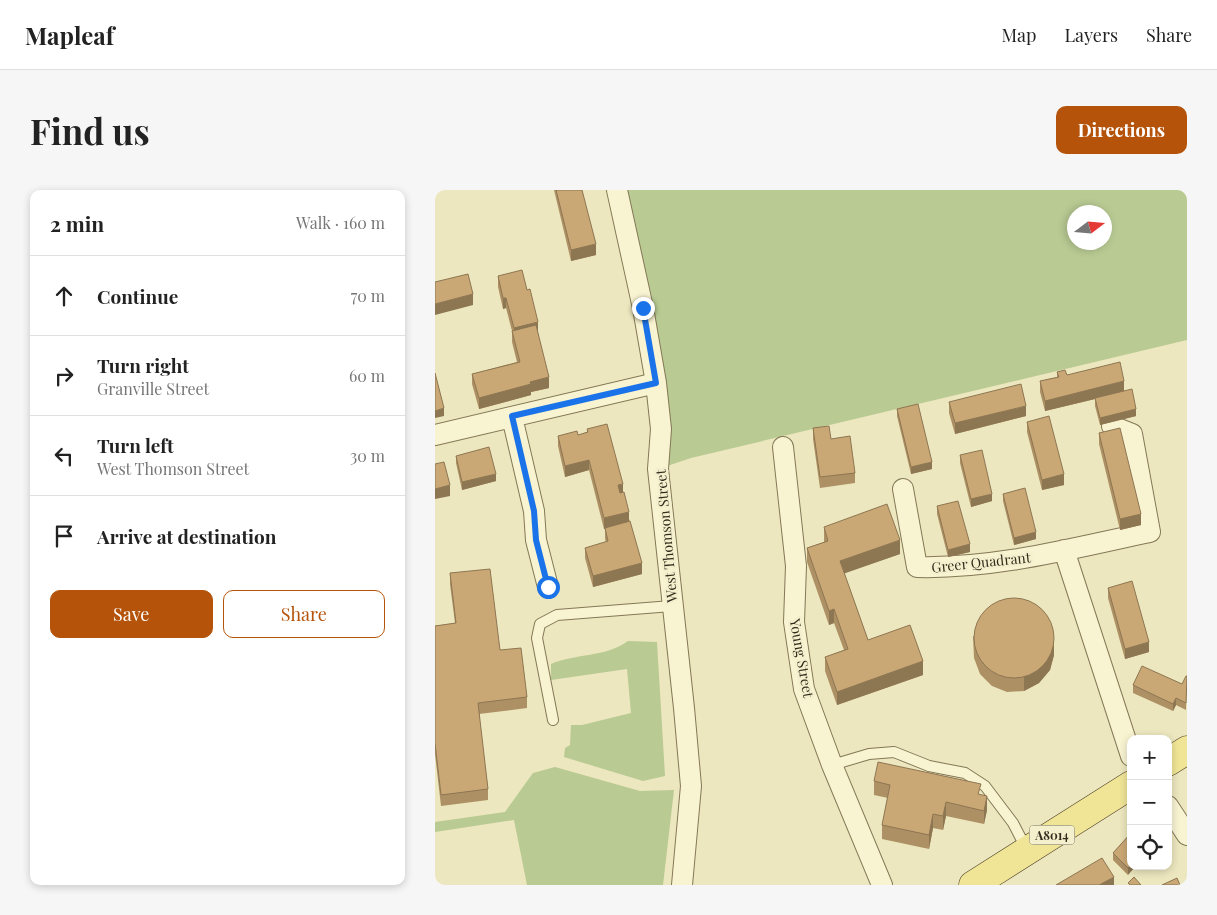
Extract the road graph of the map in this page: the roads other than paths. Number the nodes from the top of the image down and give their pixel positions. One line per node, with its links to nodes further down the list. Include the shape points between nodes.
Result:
1 (617, 190): 2 (street, West Thomson Street)
2 (656, 383): 3 (street); 10 (street, West Thomson Street, via 661,429 658,468)
3 (512, 416): 5 (street); 9 (street)
4 (1112, 426): 8 (street, Greer Quadrant, via 1132,434 1150,532)
5 (435, 435)
6 (783, 447): 15 (street, Young Street, via 796,566 794,622 804,689)
7 (903, 489): 8 (street, Greer Quadrant, via 917,567 950,568 1031,558)
8 (1064, 550): 12 (street)
9 (548, 587)
10 (672, 606): 11 (lane, via 557,615 540,624 537,638); 20 (street, West Thomson Street, via 691,786)
11 (553, 720)
12 (1127, 744)
13 (1187, 750): 14 (main road)
14 (1172, 759)
15 (832, 765): 19 (lane, via 869,754 894,752 929,766 965,774 985,786 1013,824); 21 (street, Young Street)
16 (1127, 788): 19 (main road, A8014)
17 (1172, 812): 18 (street)
18 (1187, 835)
19 (1027, 851): 22 (main road, A8014)
20 (682, 885)
21 (883, 885)
22 (973, 885)

